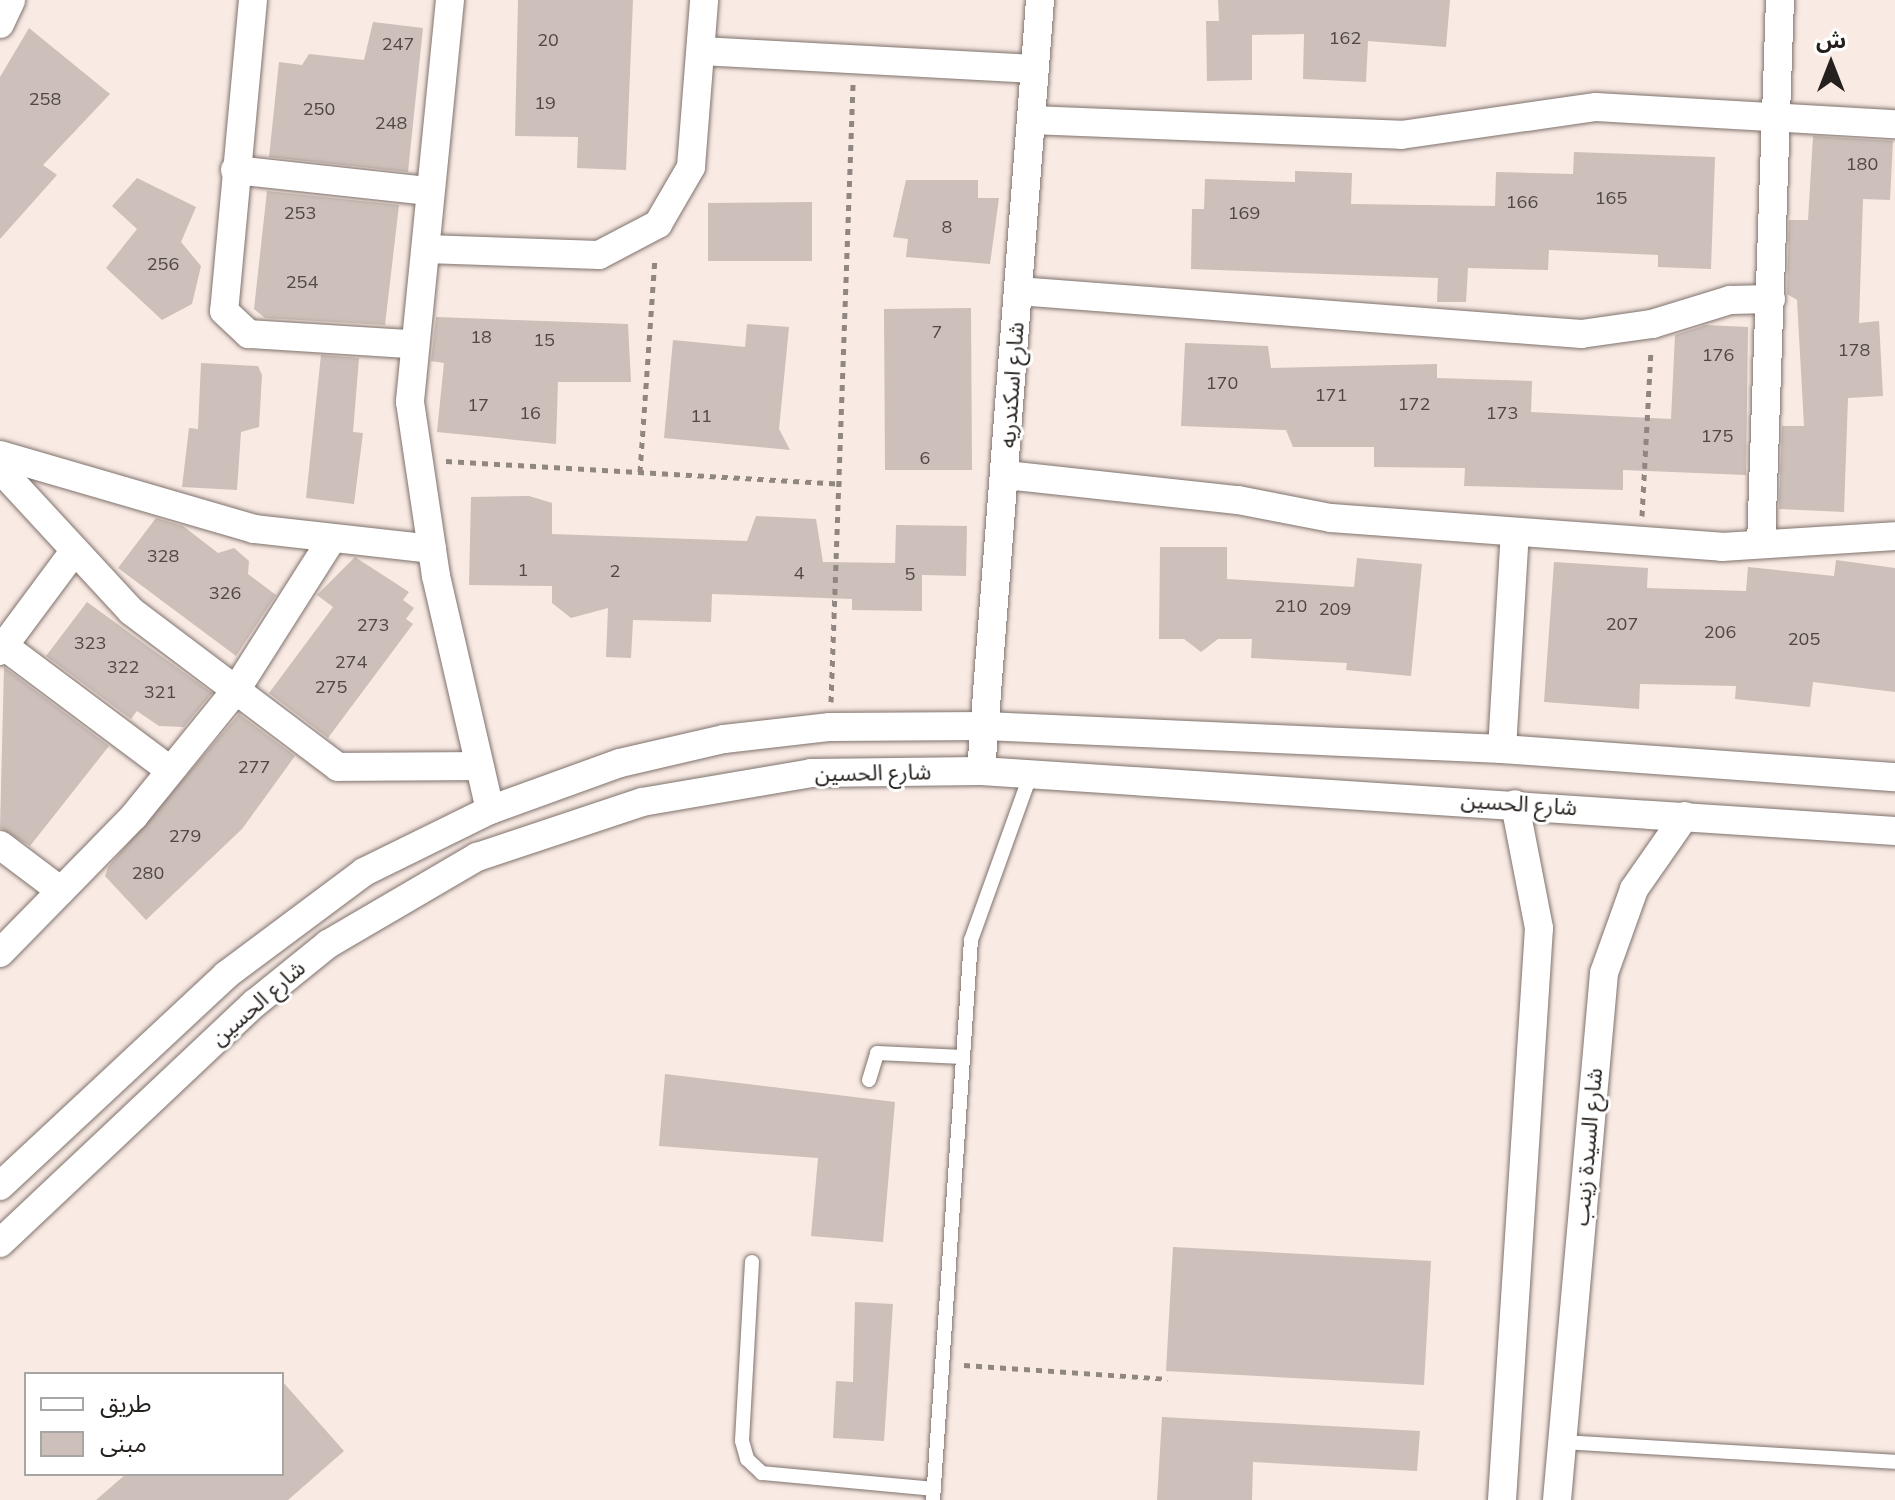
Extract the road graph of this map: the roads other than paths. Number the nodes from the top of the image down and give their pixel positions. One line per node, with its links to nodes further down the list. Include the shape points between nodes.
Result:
1 (11, 0): 7 (street)
2 (253, 0): 13 (street)
3 (450, 0): 14 (street)
4 (704, 0): 8 (street)
5 (1040, 0): 9 (street, شارع اسكندريه)
6 (1780, 0): 10 (street)
7 (0, 24)
8 (701, 51): 9 (street); 15 (street, via 691,167 658,224 599,255)
9 (1035, 69): 11 (street, شارع اسكندريه)
10 (1776, 118): 11 (street, via 1596,107 1401,135); 12 (street); 17 (street)
11 (1031, 120): 16 (street, شارع اسكندريه)
12 (1895, 124)
13 (235, 170): 14 (street); 18 (street, via 222,294 234,325 249,334)
14 (429, 191): 15 (street)
15 (426, 249): 18 (street)
16 (1018, 291): 17 (street, via 1581,334 1652,324 1690,308); 21 (street, شارع اسكندريه)
17 (1771, 299): 25 (street)
18 (410, 344): 26 (street, via 416,459)
19 (0, 455): 24 (street, via 254,529)
20 (0, 469): 27 (street)
21 (1006, 475): 22 (street, via 1238,500 1331,518); 30 (street, شارع اسكندريه)
22 (1515, 532): 25 (street); 31 (street)
23 (1895, 536): 25 (street)
24 (332, 539): 26 (street); 29 (street)
25 (1761, 544)
26 (432, 549): 32 (street)
27 (72, 554): 28 (street); 29 (street, via 152,629)
28 (1, 647): 33 (street)
29 (236, 690): 32 (street, via 338,767); 33 (street)
30 (985, 726): 31 (street, شارع الحسين); 34 (street, شارع اسكندريه); 38 (street, شارع الحسين, via 830,727 724,739 620,763)
31 (1502, 749): 36 (street, شارع الحسين)
32 (474, 766): 38 (street)
33 (170, 770): 42 (street)
34 (981, 771): 35 (street, شارع الحسين); 45 (street, شارع الحسين, via 811,773 642,802 557,824 400,897)
35 (1032, 772): 37 (street, شارع الحسين); 46 (lane, via 971,940)
36 (1895, 777)
37 (1515, 804): 39 (street, شارع الحسين); 54 (street, via 1539,928)
38 (490, 810): 44 (street, شارع الحسين, via 364,872)
39 (1685, 816): 40 (street, شارع الحسين); 51 (street, شارع السيدة زينب, via 1634,889 1604,973)
40 (1895, 831)
41 (0, 845): 42 (street)
42 (61, 891): 43 (street)
43 (0, 953)
44 (226, 975): 45 (street); 48 (street, شارع الحسين)
45 (255, 1003): 49 (street, شارع الحسين)
46 (963, 1057): 47 (lane, via 877,1053); 53 (lane)
47 (869, 1080)
48 (0, 1186)
49 (0, 1243)
50 (752, 1262): 53 (lane, via 742,1441 747,1459 762,1473)
51 (1561, 1442): 52 (lane); 55 (street, شارع السيدة زينب)
52 (1895, 1462)
53 (933, 1494)
54 (1502, 1500)
55 (1557, 1500)

